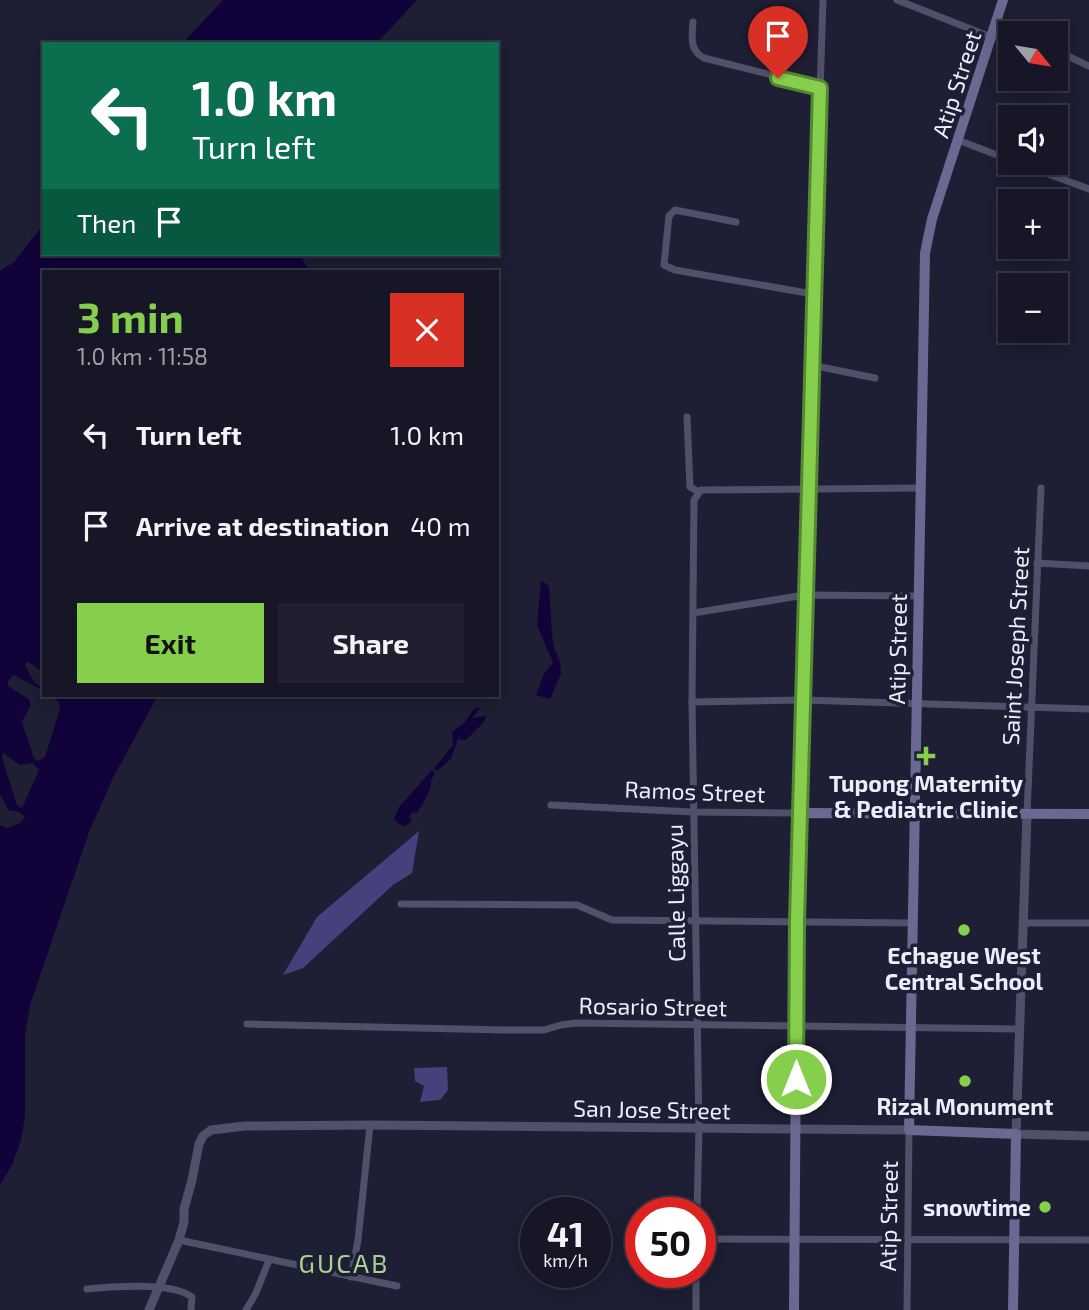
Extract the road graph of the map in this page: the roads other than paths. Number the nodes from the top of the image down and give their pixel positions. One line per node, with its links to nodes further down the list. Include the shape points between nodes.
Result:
1 (823, 0): 9 (street)
2 (897, 0): 6 (street)
3 (1003, 0): 5 (main road, Atip Street)
4 (693, 22): 9 (street, via 694,51 704,58)
5 (996, 22): 6 (main road, Atip Street)
6 (991, 37): 10 (main road, Atip Street)
7 (1068, 56): 8 (street)
8 (1089, 66)
9 (820, 88): 15 (street)
10 (958, 140): 11 (street); 19 (main road, Atip Street, via 925,253)
11 (998, 155)
12 (1051, 175): 13 (street)
13 (1089, 189)
14 (736, 222): 15 (street, via 675,210 669,216 664,265)
15 (813, 294): 16 (street)
16 (811, 365): 17 (street); 21 (street)
17 (875, 378)
18 (687, 417): 22 (street, via 691,486)
19 (920, 488): 21 (street); 26 (main road, Atip Street)
20 (1041, 488): 23 (street, Saint Joseph Street)
21 (807, 490): 22 (street); 25 (street)
22 (700, 491): 27 (street, Calle Liggayu, via 694,500)
23 (1037, 563): 24 (street); 31 (street, Saint Joseph Street)
24 (1089, 566)
25 (805, 595): 26 (street); 27 (street); 28 (street)
26 (917, 596): 30 (main road, Atip Street)
27 (693, 613): 29 (street, Calle Liggayu)
28 (803, 700): 29 (street); 30 (street); 36 (street)
29 (692, 702): 34 (street, Calle Liggayu)
30 (916, 702): 31 (street); 35 (main road, Atip Street)
31 (1031, 706): 32 (street); 37 (street, Saint Joseph Street)
32 (1089, 709)
33 (551, 805): 34 (street, Ramos Street)
34 (693, 812): 36 (street, Ramos Street); 40 (street, Calle Liggayu)
35 (914, 812): 36 (main road, Ramos Street); 37 (main road, Ramos Street); 42 (main road, Atip Street)
36 (800, 813): 41 (main road)
37 (1027, 814): 38 (main road, Ramos Street); 43 (street, Saint Joseph Street)
38 (1089, 814)
39 (401, 904): 40 (street, via 577,905 612,920)
40 (696, 920): 41 (street); 47 (street, Calle Liggayu)
41 (797, 921): 42 (street); 46 (main road)
42 (912, 923): 48 (main road, Atip Street)
43 (1023, 923): 44 (street); 49 (street, Saint Joseph Street)
44 (1089, 923)
45 (247, 1024): 47 (street, Rosario Street, via 515,1030 544,1030 568,1023)
46 (796, 1026): 47 (street, Rosario Street); 48 (street, Rosario Street); 53 (main road)
47 (696, 1027): 51 (street, Calle Liggayu)
48 (911, 1028): 49 (street, Rosario Street); 52 (main road, Atip Street)
49 (1018, 1030): 54 (street, Saint Joseph Street)
50 (370, 1125): 51 (street, San Jose Street); 59 (street, San Jose Street, via 211,1130 203,1136 195,1156); 64 (street)
51 (699, 1129): 53 (street, San Jose Street); 56 (street, Calle Liggayu)
52 (909, 1130): 53 (street, San Jose Street); 54 (main road, San Jose Street); 57 (street, Atip Street)
53 (797, 1131): 60 (main road)
54 (1016, 1134): 55 (street, San Jose Street); 61 (main road, Saint Joseph Street)
55 (1089, 1136)
56 (697, 1197)
57 (907, 1238): 60 (street); 61 (street); 74 (street, Atip Street)
58 (716, 1239): 60 (street)
59 (179, 1240): 63 (street); 66 (street)
60 (794, 1240): 73 (main road)
61 (1014, 1240): 62 (street); 75 (main road, Saint Joseph Street)
62 (1089, 1240)
63 (269, 1260): 64 (street); 71 (street)
64 (351, 1277): 65 (street)
65 (397, 1286)
66 (158, 1288): 68 (street); 69 (street); 70 (street, via 189,1294)
67 (696, 1288): 72 (street)
68 (87, 1289)
69 (149, 1310)
70 (191, 1310)
71 (246, 1310)
72 (696, 1310)
73 (794, 1310)
74 (906, 1310)
75 (1013, 1310)

